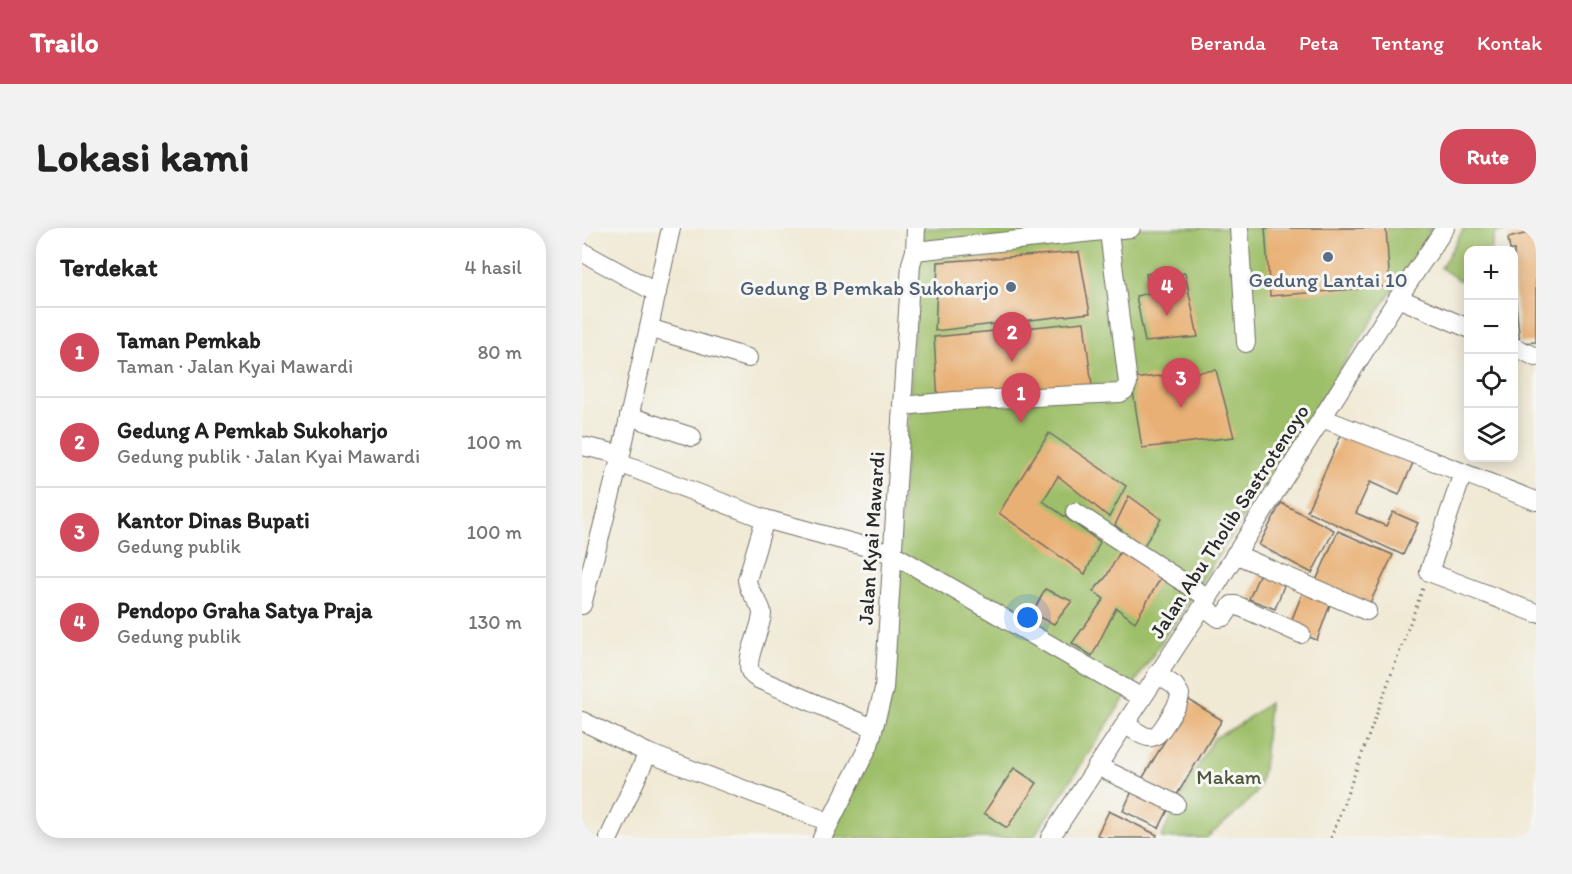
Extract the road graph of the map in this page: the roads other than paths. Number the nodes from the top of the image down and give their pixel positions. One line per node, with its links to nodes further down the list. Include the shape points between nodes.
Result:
1 (671, 228): 9 (street)
2 (916, 228): 7 (street, Jalan Kyai Mawardi)
3 (1131, 228): 6 (street)
4 (1239, 228): 13 (street)
5 (1444, 228): 10 (street, Jalan Abu Tholib Sastrotenoyo)
6 (1109, 232): 7 (street); 17 (street, via 1128,383 1125,390)
7 (915, 251): 17 (street, Jalan Kyai Mawardi, via 910,264)
8 (582, 252): 9 (street)
9 (657, 293): 12 (street)
10 (1398, 298): 11 (street); 19 (street, Jalan Abu Tholib Sastrotenoyo)
11 (1464, 326)
12 (649, 328): 16 (street); 18 (street)
13 (1246, 343)
14 (1518, 349): 15 (street)
15 (1536, 357)
16 (748, 358)
17 (902, 406): 27 (street, Jalan Kyai Mawardi)
18 (629, 416): 20 (street); 22 (street)
19 (1322, 418): 23 (street); 28 (street, Jalan Abu Tholib Sastrotenoyo)
20 (692, 437)
21 (583, 446): 22 (street)
22 (619, 458): 26 (street); 30 (street)
23 (1463, 473): 24 (street); 32 (street, via 1429,572)
24 (1536, 501)
25 (1075, 512): 29 (street)
26 (765, 519): 27 (street); 38 (street, via 747,580 748,590 762,612 749,664 751,674)
27 (893, 554): 35 (street); 38 (street, Jalan Kyai Mawardi, via 884,689)
28 (1235, 554): 29 (street, Jalan Abu Tholib Sastrotenoyo); 31 (street)
29 (1206, 602): 33 (street, via 1219,618 1236,605); 34 (street, Jalan Abu Tholib Sastrotenoyo)
30 (582, 605)
31 (1367, 611)
32 (1536, 613)
33 (1301, 634)
34 (1157, 674): 35 (street, Jalan Abu Tholib Sastrotenoyo); 37 (street, via 1180,694 1161,732 1147,737)
35 (1142, 698): 37 (street, Jalan Abu Tholib Sastrotenoyo)
36 (582, 721): 39 (street)
37 (1125, 724): 40 (street, Jalan Abu Tholib Sastrotenoyo)
38 (873, 728): 42 (street, Jalan Kyai Mawardi, via 869,745)
39 (648, 753): 42 (street); 43 (street)
40 (1097, 766): 41 (street); 44 (street, Jalan Abu Tholib Sastrotenoyo)
41 (1176, 804)
42 (825, 830)
43 (609, 838)
44 (1050, 838)

